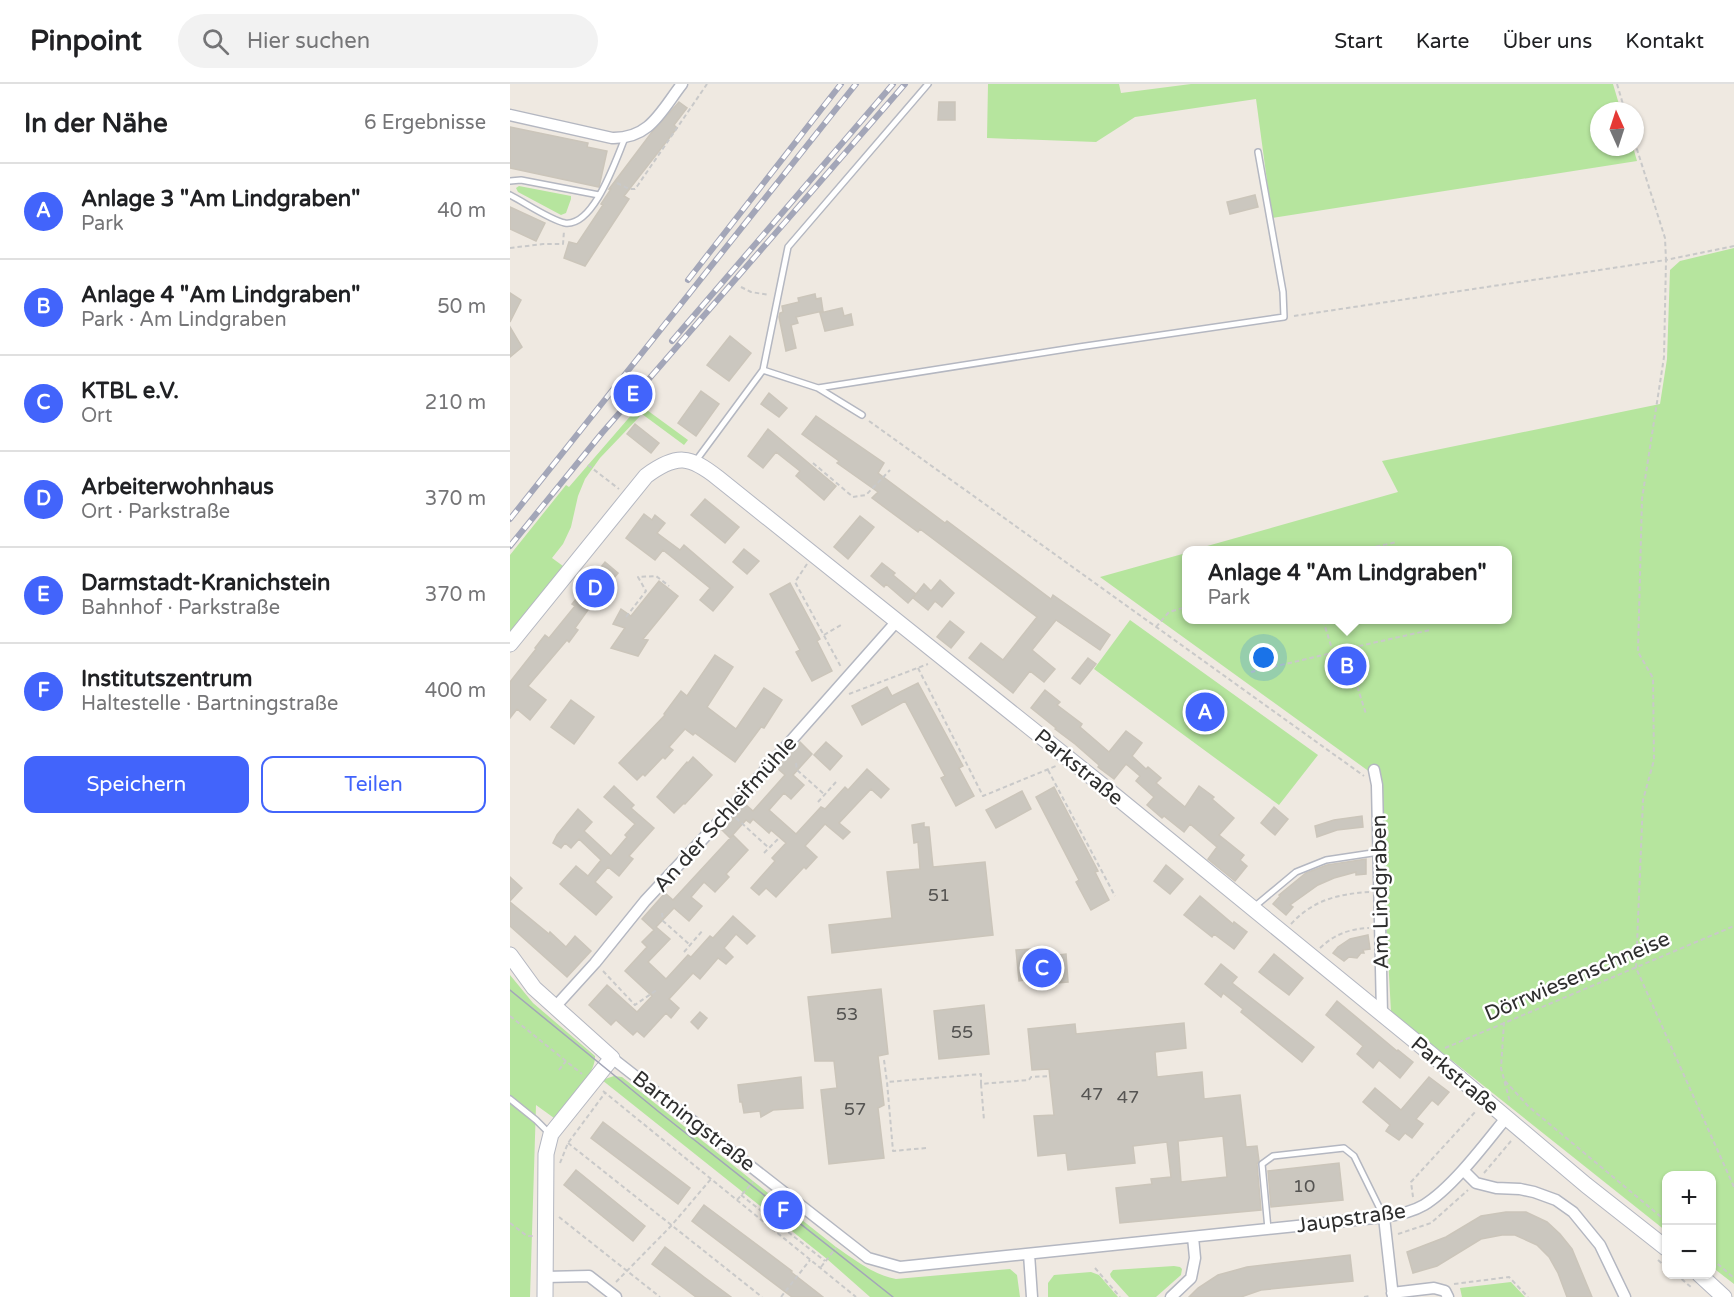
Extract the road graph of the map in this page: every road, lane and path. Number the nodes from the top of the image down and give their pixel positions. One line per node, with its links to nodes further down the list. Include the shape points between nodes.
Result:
1 (682, 84): 7 (street, via 648,127)
2 (707, 84): 11 (path, via 634,189)
3 (928, 84): 19 (lane, via 788,247)
4 (1617, 84): 5 (path)
5 (1622, 102)
6 (510, 115): 7 (street)
7 (625, 138): 11 (lane)
8 (1258, 152): 20 (lane)
9 (1639, 156): 17 (path, via 1665,238)
10 (510, 181): 13 (lane)
11 (608, 181): 13 (lane)
12 (510, 195): 14 (lane)
13 (599, 195): 14 (lane, via 586,214 571,223)
14 (564, 222): 16 (path, via 563,244)
15 (1734, 246): 17 (path)
16 (510, 248)
17 (1666, 260): 20 (path); 76 (path, via 1664,357 1642,499 1638,652 1653,678 1654,760 1642,800)
18 (741, 287): 19 (path)
19 (777, 297): 21 (lane)
20 (1284, 317): 22 (lane)
21 (763, 370): 22 (lane); 24 (lane)
22 (818, 388): 23 (lane)
23 (861, 415): 38 (path)
24 (695, 462): 28 (street, via 673,462 657,468); 31 (street, Parkstraße)
25 (813, 463): 27 (path, via 853,496 866,495)
26 (588, 465): 28 (path)
27 (890, 470)
28 (630, 497): 41 (street)
29 (1397, 542): 30 (path)
30 (1379, 546)
31 (813, 554): 35 (street, Parkstraße); 40 (path, via 795,582)
32 (669, 586): 34 (path, via 656,576 638,577 646,591)
33 (1182, 608): 38 (path, via 1169,612)
34 (626, 616)
35 (897, 621): 44 (street, Parkstraße); 47 (street, An der Schleifmühle)
36 (1324, 624): 43 (path)
37 (841, 625): 40 (path)
38 (1156, 627): 55 (path)
39 (1430, 630): 42 (path)
40 (824, 635): 47 (path, via 841,668)
41 (510, 644)
42 (1346, 651): 43 (path); 49 (path)
43 (1333, 652): 46 (path)
44 (943, 658): 45 (path); 50 (street, Parkstraße)
45 (918, 668): 48 (path); 52 (path, via 983,796)
46 (1251, 672)
47 (849, 675): 58 (street, An der Schleifmühle)
48 (845, 696)
49 (1366, 714)
50 (1069, 759): 52 (path); 65 (street, Parkstraße)
51 (795, 763): 56 (path, via 797,770)
52 (1048, 770): 64 (path)
53 (1374, 770): 55 (street, Am Lindgraben)
54 (836, 782): 56 (path)
55 (1377, 785): 61 (street, Am Lindgraben)
56 (825, 795): 57 (path)
57 (818, 802)
58 (728, 812): 60 (path); 75 (street, An der Schleifmühle, via 645,901)
59 (778, 838): 60 (path)
60 (769, 848): 62 (path)
61 (1379, 852): 63 (street, Am Lindgraben); 65 (lane, via 1326,860 1296,872)
62 (765, 853)
63 (1379, 891): 68 (street, Am Lindgraben); 70 (path, via 1342,894 1319,903 1302,913)
64 (1114, 896)
65 (1253, 909): 70 (street, Parkstraße)
66 (662, 913): 71 (path, via 663,921)
67 (1734, 926): 76 (path, Dörrwiesenschneise)
68 (1380, 927): 74 (path, via 1342,932); 79 (street, Am Lindgraben)
69 (704, 930): 71 (path)
70 (1283, 933): 74 (street, Parkstraße)
71 (690, 945): 72 (path)
72 (684, 952)
73 (510, 955): 78 (street, via 534,988)
74 (1312, 957): 79 (street, Parkstraße)
75 (595, 963): 77 (path, via 635,1005); 78 (street, An der Schleifmühle)
76 (1636, 968): 81 (path, Dörrwiesenschneise); 104 (path)
77 (658, 989)
78 (555, 1007): 83 (street)
79 (1383, 1014): 82 (street, Parkstraße)
80 (510, 1016): 85 (path)
81 (1504, 1022): 82 (path, Dörrwiesenschneise); 88 (path, via 1501,1068)
82 (1431, 1054): 94 (street, Parkstraße)
83 (612, 1058): 89 (street); 117 (street, Bartningstraße, via 868,1258 900,1267)
84 (885, 1060): 90 (path)
85 (566, 1061): 86 (path); 89 (path)
86 (559, 1070)
87 (1050, 1076): 91 (path)
88 (1505, 1081): 95 (path, via 1510,1101); 109 (path, via 1529,1107)
89 (592, 1082): 92 (path); 97 (street)
90 (887, 1082): 91 (path, via 981,1074); 99 (path, via 893,1152)
91 (981, 1084): 96 (path)
92 (605, 1093): 98 (path); 102 (path)
93 (510, 1099): 97 (lane)
94 (1485, 1100): 95 (street, Parkstraße); 107 (path, via 1411,1182)
95 (1505, 1117): 101 (street, Jaupstraße); 115 (street, Parkstraße)
96 (984, 1120)
97 (551, 1134): 113 (street, via 546,1154)
98 (568, 1143): 100 (path); 111 (path)
99 (926, 1148)
100 (560, 1163)
101 (1463, 1170): 108 (street, Jaupstraße, via 1424,1205); 143 (street, via 1476,1183 1534,1192 1573,1212 1600,1245)
102 (711, 1179): 106 (path); 111 (path)
103 (758, 1184): 105 (path, via 754,1180)
104 (1734, 1187)
105 (741, 1195): 106 (path); 119 (path)
106 (737, 1200): 118 (path)
107 (1414, 1201)
108 (1384, 1217): 112 (street, Jaupstraße); 112 (lane, via 1354,1156 1344,1148 1273,1156 1262,1164); 131 (street)
109 (1662, 1218)
110 (510, 1223): 113 (path, via 527,1236)
111 (671, 1226): 123 (path); 135 (path)
112 (1268, 1229): 114 (street, Jaupstraße)
113 (550, 1230): 123 (path, via 556,1215); 124 (street)
114 (1193, 1237): 117 (street, Jaupstraße); 140 (street, via 1195,1258 1191,1278)
115 (1662, 1245)
116 (837, 1246): 119 (path)
117 (1029, 1254): 138 (street)
118 (810, 1260): 121 (path); 136 (path)
119 (825, 1261): 121 (path)
120 (1716, 1262): 125 (path)
121 (820, 1268): 137 (path)
122 (1095, 1268): 139 (path)
123 (627, 1270): 128 (path); 134 (path)
124 (545, 1277): 128 (street, via 589,1276); 133 (street)
125 (1734, 1278)
126 (1681, 1279): 130 (path)
127 (1704, 1279): 144 (street)
128 (612, 1294)
129 (1447, 1294): 131 (street, via 1434,1288); 142 (path, via 1449,1285 1509,1277)
130 (1699, 1294)
131 (1393, 1295)
132 (1371, 1296): 141 (path)
133 (545, 1297)
134 (660, 1297)
135 (762, 1297)
136 (781, 1297)
137 (856, 1297)
138 (1032, 1297)
139 (1120, 1297)
140 (1171, 1297)
141 (1364, 1297)
142 (1528, 1297)
143 (1625, 1297)
144 (1724, 1297)

